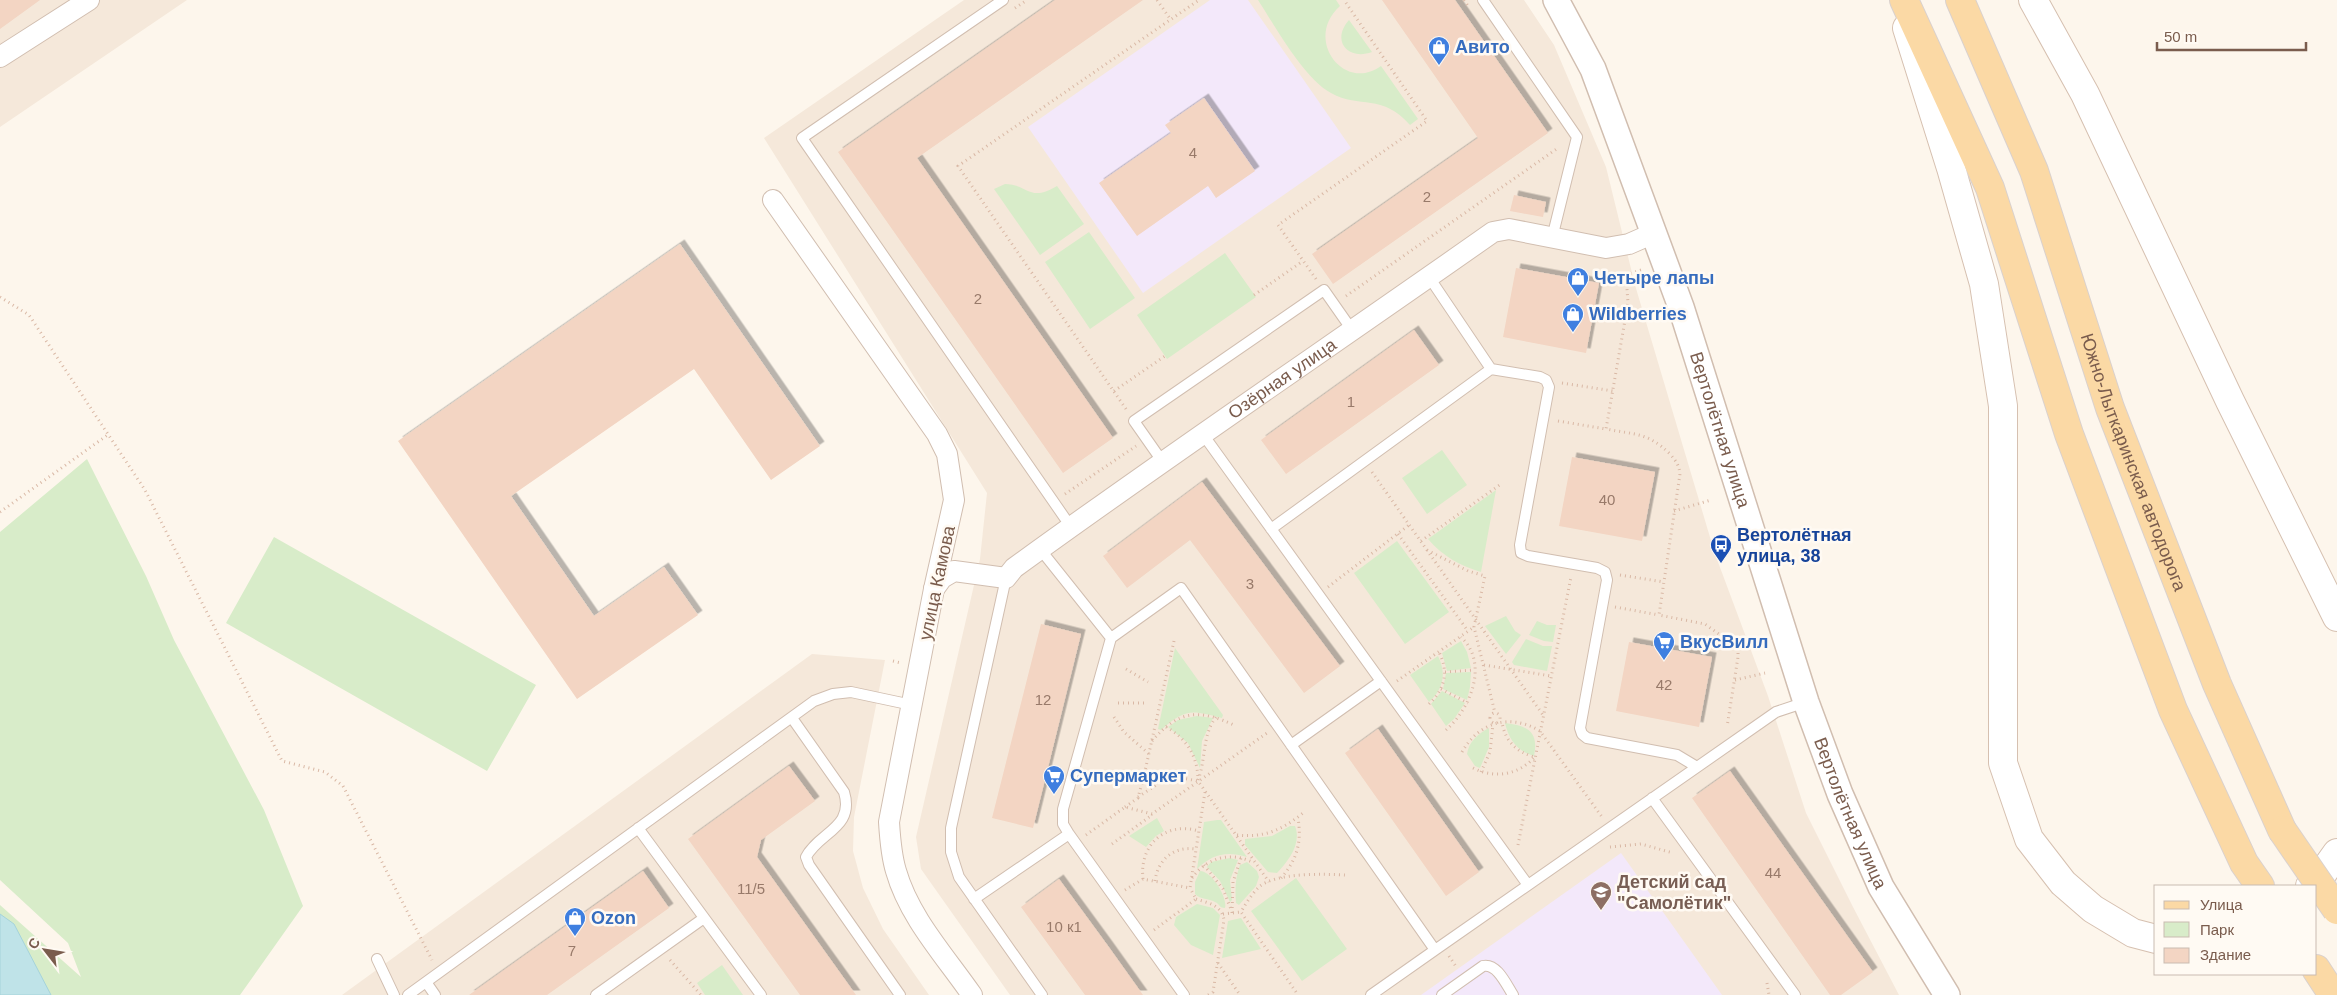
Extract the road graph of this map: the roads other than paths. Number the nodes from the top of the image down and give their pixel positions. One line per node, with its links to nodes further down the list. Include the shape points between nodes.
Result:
1 (89, 0): 9 (street)
2 (1003, 0): 18 (lane, via 802,138)
3 (1483, 0): 12 (lane, via 1577,137)
4 (1556, 0): 11 (street, Вертолётная улица, via 1593,69)
5 (1898, 0): 41 (main road, via 1984,284 2003,406 2003,763 2029,839 2062,882 2093,909 2132,933)
6 (1904, 0): 36 (main road, via 1990,188 2070,434 2170,701 2244,863)
7 (1960, 0): 39 (main road, Южно-Лыткаринская автодорога, bridge, via 2034,171 2110,408 2213,674 2282,830)
8 (2033, 0): 23 (main road, via 2085,94 2230,401)
9 (0, 57)
10 (773, 200): 22 (street, улица Камова, via 937,434 947,454 954,500)
11 (1654, 233): 12 (street, Озёрная улица, via 1629,244 1606,248); 26 (street, Вертолётная улица, via 1684,316)
12 (1552, 238): 13 (street, Озёрная улица, via 1509,229 1493,232)
13 (1429, 277): 14 (street, Озёрная улица); 15 (lane)
14 (1352, 330): 16 (street, Озёрная улица); 17 (lane, via 1324,290 1134,421)
15 (1491, 369): 19 (lane); 30 (lane, via 1540,377 1549,387 1520,546 1522,553 1597,568 1605,572 1607,580 1580,728 1582,734 1587,738 1676,755)
16 (1202, 433): 17 (street, Озёрная улица); 19 (lane)
17 (1162, 461): 18 (street, Озёрная улица)
18 (1071, 527): 20 (street, Озёрная улица)
19 (1270, 529): 25 (lane)
20 (1040, 549): 21 (street, Озёрная улица); 24 (lane)
21 (1006, 578): 22 (street, via 954,571 942,578); 38 (lane, via 951,828 952,852 959,877)
22 (934, 589): 27 (street, улица Камова)
23 (2337, 617)
24 (1110, 638): 29 (lane, via 1181,588); 33 (lane, via 1063,809 1063,824)
25 (1383, 685): 29 (lane); 35 (lane)
26 (1806, 702): 30 (lane, via 1776,712); 59 (street, Вертолётная улица, via 1840,794 1881,887)
27 (912, 706): 28 (lane, via 851,692 814,701); 52 (street, улица Камова, via 889,822 891,850 896,873 922,924)
28 (792, 718): 32 (lane); 51 (lane, via 844,792 847,803 836,828 811,847 806,857 808,865)
29 (1291, 745): 42 (lane)
30 (1697, 767): 31 (lane)
31 (1652, 798): 35 (lane); 58 (lane)
32 (638, 828): 40 (lane); 45 (lane)
33 (1072, 838): 38 (lane); 54 (lane)
34 (2337, 853): 37 (main road)
35 (1528, 885): 42 (lane)
36 (2259, 885)
37 (2311, 885)
38 (974, 899): 53 (lane)
39 (2337, 910)
40 (704, 918): 49 (lane); 50 (lane)
41 (2154, 938)
42 (1435, 950): 55 (lane)
43 (376, 959): 46 (lane)
44 (2317, 970): 60 (main road)
45 (426, 982): 47 (lane); 48 (lane)
46 (394, 995)
47 (408, 995)
48 (435, 995)
49 (596, 995)
50 (761, 995)
51 (900, 995)
52 (972, 995)
53 (1042, 995)
54 (1184, 995)
55 (1371, 995)
56 (1442, 995): 57 (lane, via 1482,966 1489,965)
57 (1513, 995)
58 (1795, 995)
59 (1947, 995)
60 (2334, 995)

